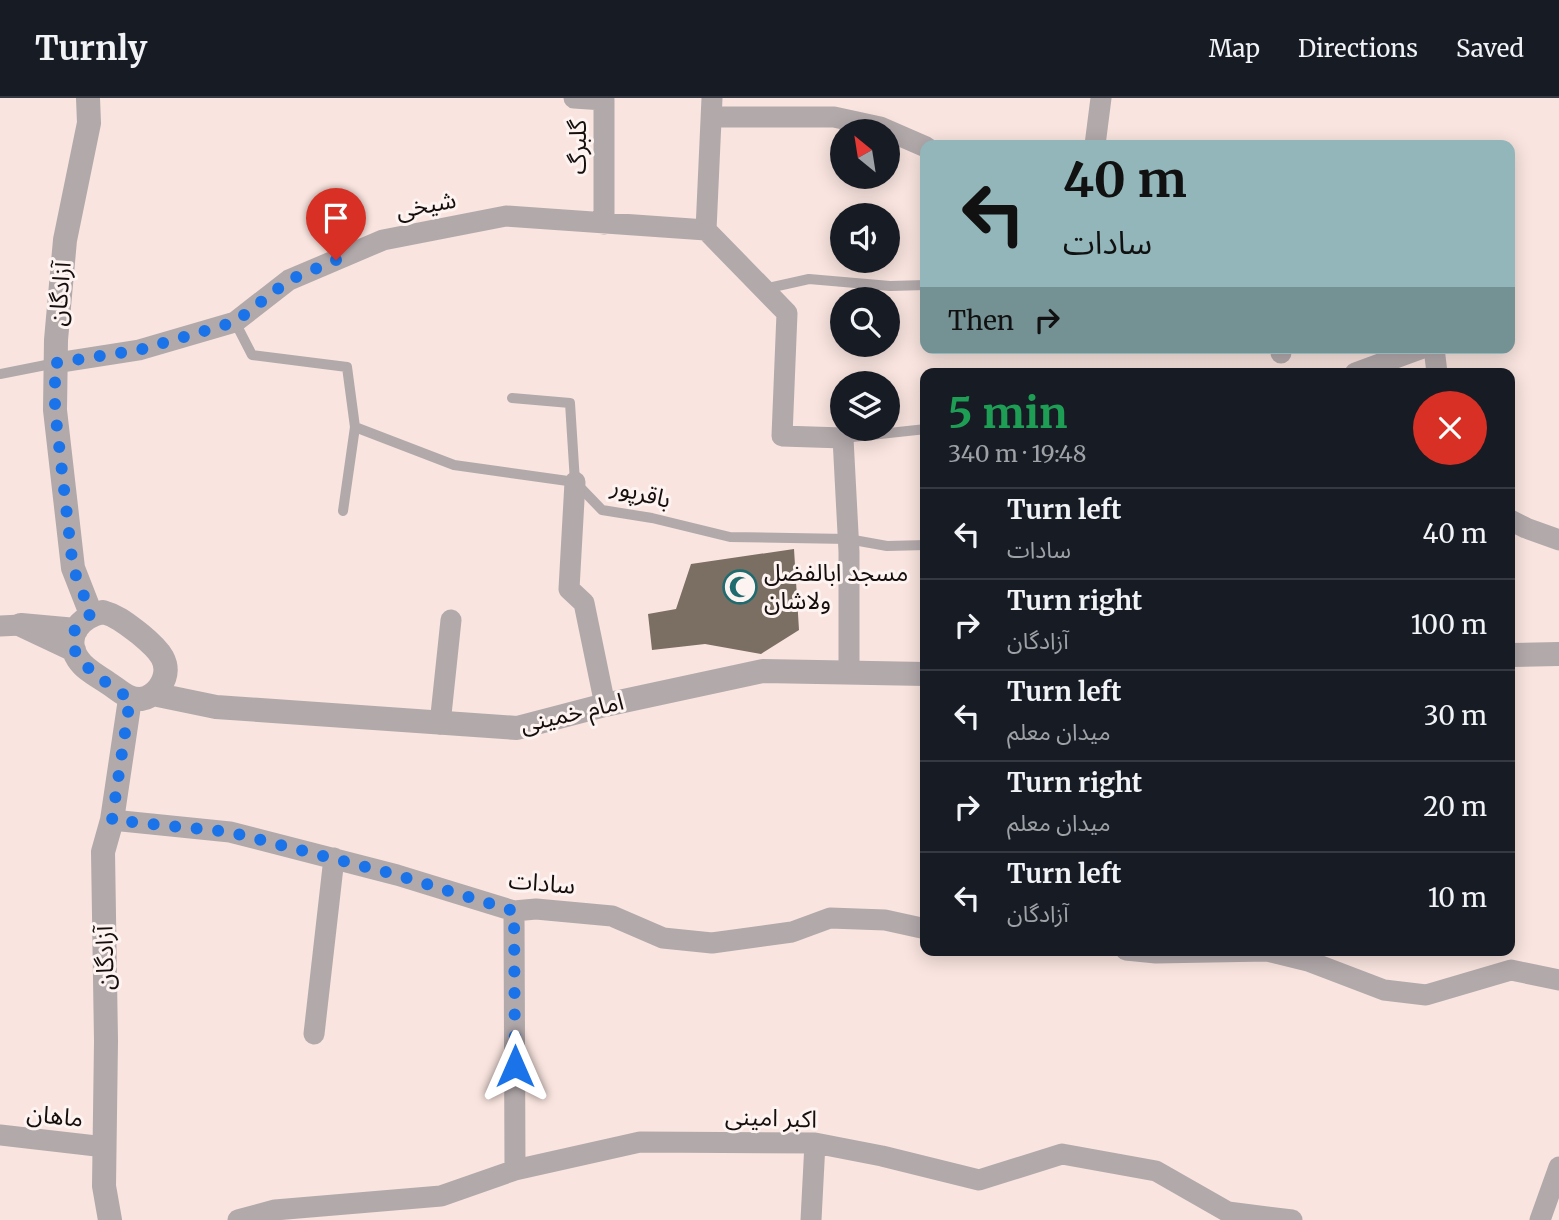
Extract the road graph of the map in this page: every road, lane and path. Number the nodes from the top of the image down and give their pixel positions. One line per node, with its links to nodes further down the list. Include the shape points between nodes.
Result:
1 (88, 98): 13 (street, آزادگان, via 89,123 65,240)
2 (573, 98): 7 (street, گلبرگ, via 604,100)
3 (1101, 98): 5 (street)
4 (712, 107): 6 (street, via 834,117 880,127); 8 (street)
5 (1096, 140)
6 (920, 144)
7 (604, 225): 8 (street, شیخی); 11 (street, شیخی, via 506,216 383,240 289,280)
8 (706, 230): 10 (street)
9 (920, 285): 10 (lane, via 809,279)
10 (764, 289): 20 (street, via 787,313 782,436)
11 (235, 322): 13 (street, شیخی, via 139,350); 17 (lane, via 251,355 347,367)
12 (1407, 354): 14 (street)
13 (55, 363): 15 (lane); 30 (street, آزادگان, via 55,410)
14 (1369, 368)
15 (0, 374)
16 (512, 398): 22 (lane, via 570,403)
17 (355, 427): 22 (lane, via 454,465); 23 (lane)
18 (920, 430): 19 (lane)
19 (900, 432)
20 (830, 438)
21 (843, 441): 25 (street)
22 (575, 482): 25 (lane, باقرپور, via 602,510 730,537); 37 (street, via 569,589 584,603)
23 (343, 511)
24 (1515, 522): 26 (street)
25 (848, 539): 27 (lane, باقرپور, via 887,546); 34 (street)
26 (1559, 540)
27 (920, 545)
28 (451, 620): 39 (street)
29 (10, 626): 30 (street)
30 (80, 632): 33 (street, via 103,612 116,615 156,647); 36 (street, via 79,660)
31 (1559, 654): 32 (street)
32 (1515, 655)
33 (165, 666): 36 (street, آزادگان, via 164,676); 38 (street)
34 (849, 673): 35 (street, امام خمینی); 37 (street, امام خمینی, via 763,671)
35 (920, 674)
36 (142, 696): 38 (street, امام خمینی); 40 (street, آزادگان)
37 (605, 705): 39 (street, امام خمینی, via 517,728)
38 (216, 707): 39 (street, امام خمینی)
39 (440, 724)
40 (112, 820): 41 (street, سادات, via 230,832); 49 (street, آزادگان, via 103,852)
41 (334, 858): 42 (street, سادات); 46 (street)
42 (514, 911): 43 (street, سادات, via 612,916 663,938 712,943 792,932 830,918 885,920); 51 (street)
43 (920, 928)
44 (1288, 956): 45 (street, via 1384,990 1426,995 1511,970)
45 (1559, 980)
46 (314, 1034)
47 (1, 1137): 49 (street, ماهان)
48 (815, 1143): 51 (street, اکبر امينی, via 640,1142); 54 (street); 55 (street, اکبر امينی, via 979,1180 1062,1154 1156,1171 1228,1212)
49 (105, 1147): 52 (street, آزادگان, via 104,1186)
50 (1559, 1167): 56 (street)
51 (515, 1170): 53 (street, اکبر امينی, via 441,1196 275,1210)
52 (110, 1220)
53 (238, 1220)
54 (811, 1220)
55 (1292, 1220)
56 (1540, 1220)

